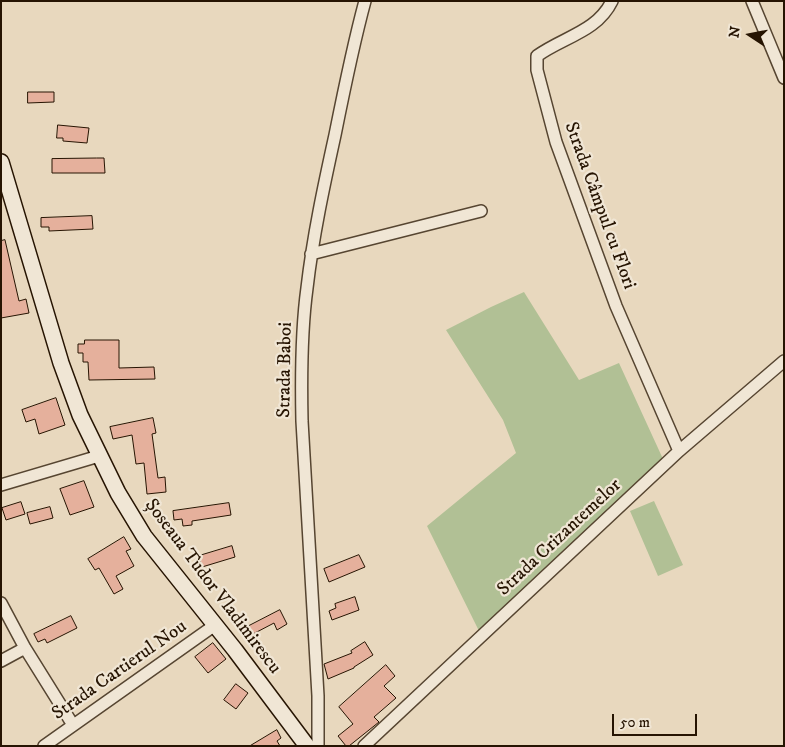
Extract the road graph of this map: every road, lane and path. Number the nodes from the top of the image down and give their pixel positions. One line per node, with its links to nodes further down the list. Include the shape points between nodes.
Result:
1 (365, 1): 7 (street, Strada Baboi)
2 (612, 1): 9 (street, Strada Câmpul cu Flori, via 593,25 537,56 537,70 556,142 616,306)
3 (752, 1): 4 (street)
4 (784, 78)
5 (1, 162): 10 (main road, Șoseaua Tudor Vladimirescu, via 61,364)
6 (481, 211): 7 (street)
7 (311, 254): 19 (street, Strada Baboi, via 301,386)
8 (784, 361): 9 (street, Strada Crizantemelor)
9 (679, 451): 20 (street, Strada Crizantemelor)
10 (99, 456): 11 (street); 13 (main road, Șoseaua Tudor Vladimirescu, via 144,536)
11 (1, 485)
12 (1, 603): 14 (street)
13 (215, 625): 16 (street, Strada Cartierul Nou); 18 (main road, Șoseaua Tudor Vladimirescu)
14 (25, 648): 15 (street); 16 (street)
15 (1, 661)
16 (73, 725): 17 (street, Strada Cartierul Nou)
17 (44, 746)
18 (307, 746)
19 (318, 746)
20 (364, 746)

